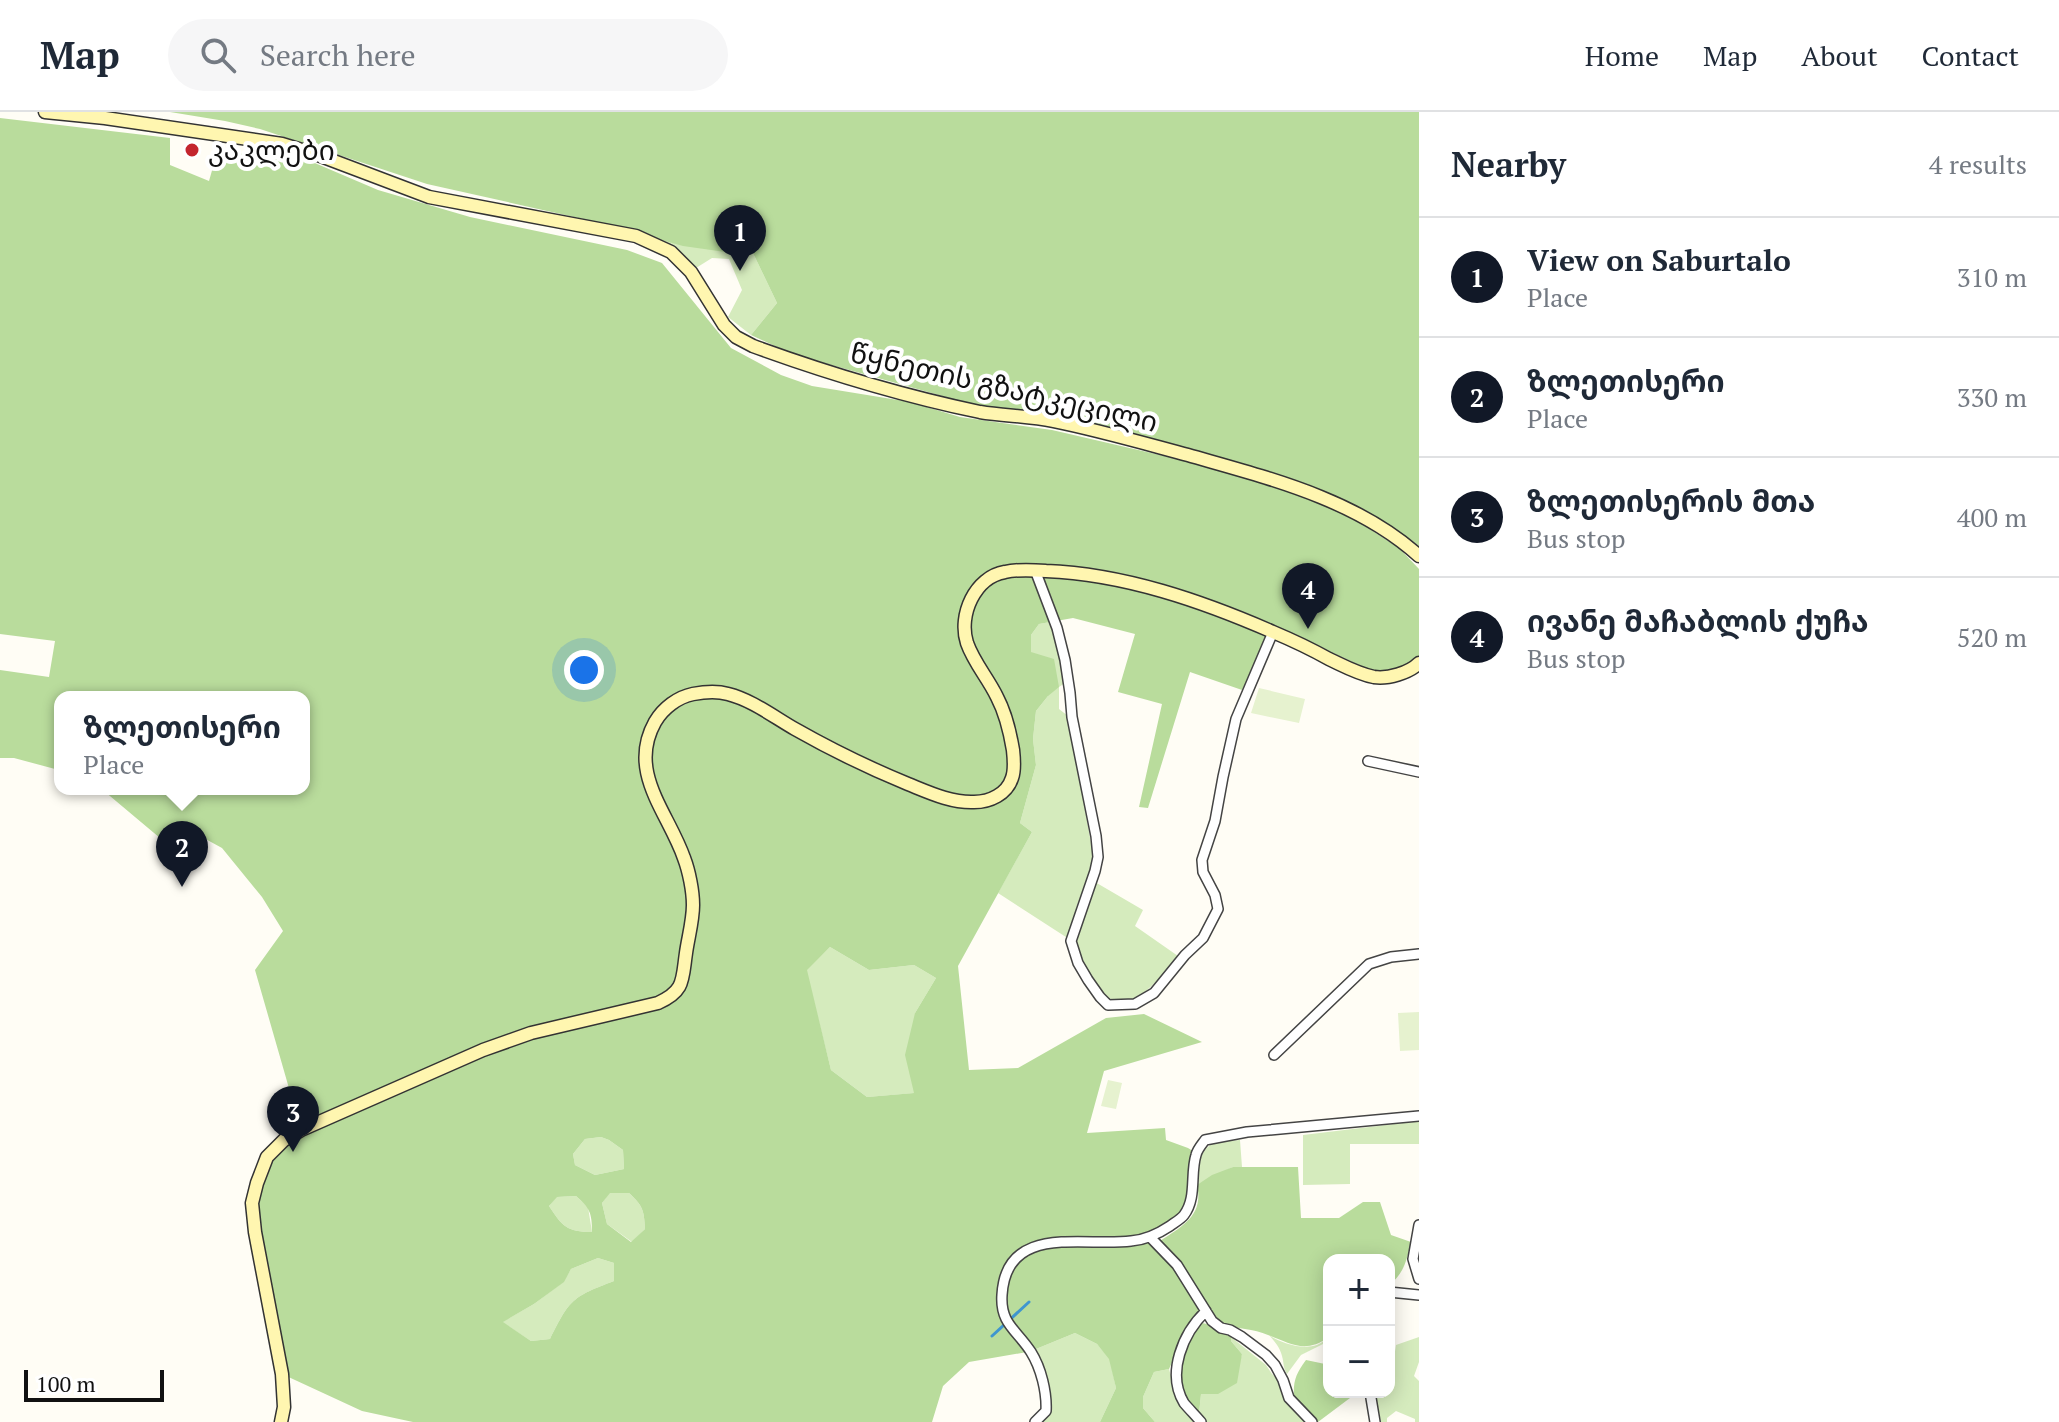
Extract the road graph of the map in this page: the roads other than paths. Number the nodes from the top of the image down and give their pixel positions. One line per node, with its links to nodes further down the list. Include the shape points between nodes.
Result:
1 (45, 112): 2 (main road, წყნეთის გზატკეცილი, via 282,144 429,197 636,236 671,252 691,272 724,325 753,346 921,398 1099,431 1274,481 1360,516)
2 (1419, 556)
3 (1035, 570): 4 (main road, via 1117,579); 4 (street, via 1065,660 1097,846 1095,871 1071,941 1078,963 1108,1005 1135,1004 1154,993 1203,938 1218,909 1202,860 1236,719); 18 (main road, via 989,577 973,593 965,619 974,660 998,698 1009,730 1014,759 1006,789 976,803 957,801 857,763 728,694 707,692 671,703 647,738 645,769 684,859 693,904 681,982 674,996 483,1050 301,1130 267,1157 252,1203)
4 (1273, 632): 5 (main road, via 1361,674 1378,678)
5 (1416, 666)
6 (1368, 761): 7 (street)
7 (1419, 772)
8 (1419, 954): 9 (street, via 1369,964)
9 (1274, 1055)
10 (1419, 1116): 12 (street, via 1205,1140 1196,1153 1192,1198 1184,1215)
11 (1419, 1225): 13 (street, via 1413,1259)
12 (1150, 1237): 16 (street, via 1177,1265); 19 (street, via 1056,1242 1015,1258 1005,1275 1001,1308 1033,1355 1044,1385 1046,1411)
13 (1419, 1279)
14 (1395, 1293): 15 (street)
15 (1419, 1295)
16 (1206, 1311): 20 (street, via 1194,1323 1175,1370 1183,1401); 21 (street, via 1221,1328 1266,1355 1289,1398)
17 (1371, 1398): 22 (street)
18 (286, 1420)
19 (1035, 1422)
20 (1201, 1422)
21 (1312, 1422)
22 (1375, 1422)

